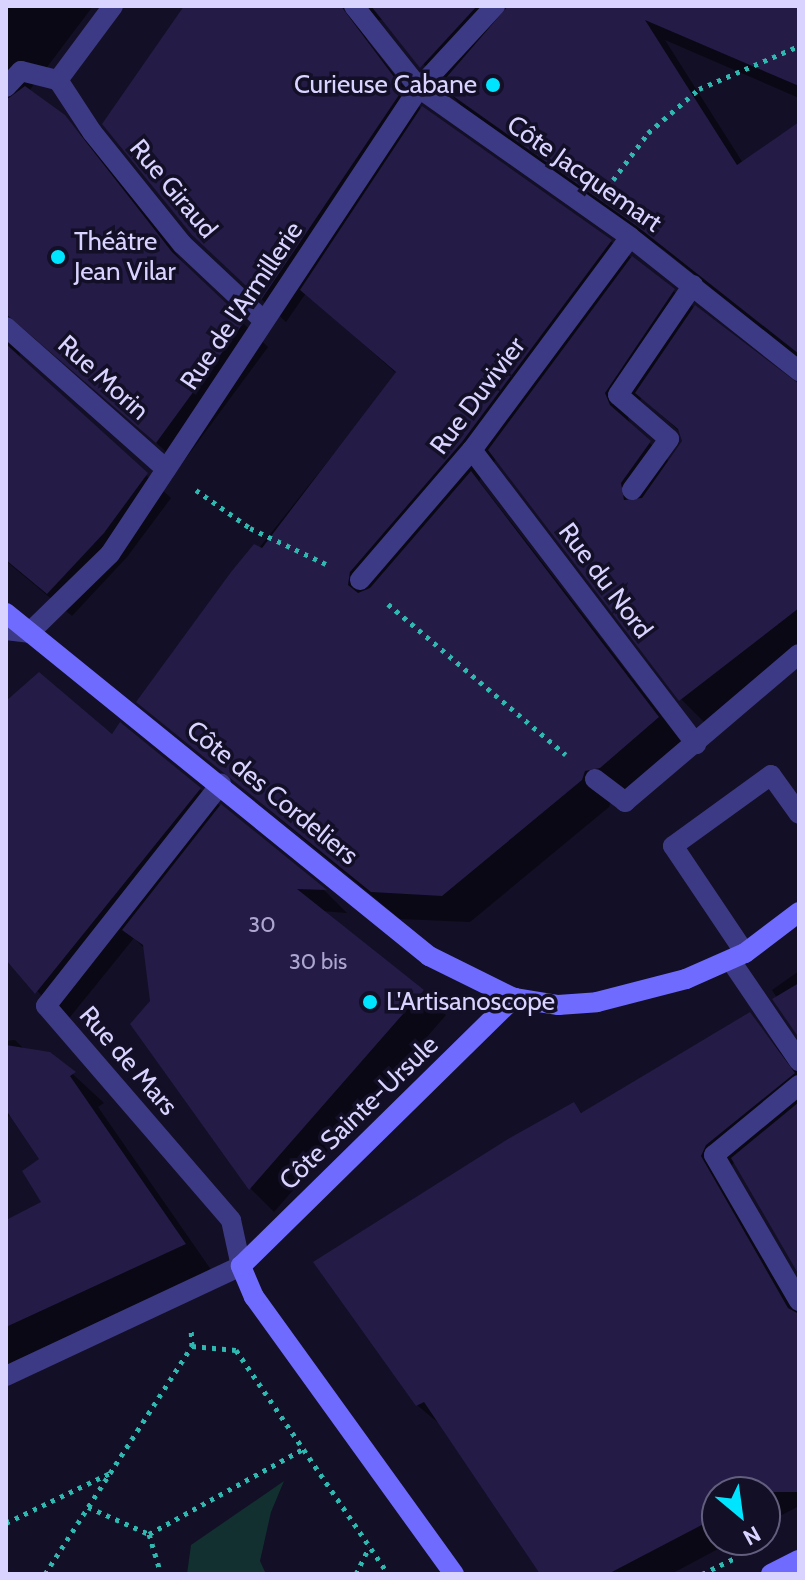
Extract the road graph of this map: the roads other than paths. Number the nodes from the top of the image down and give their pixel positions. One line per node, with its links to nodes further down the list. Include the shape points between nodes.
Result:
1 (113, 6): 4 (street)
2 (354, 6): 6 (street, Côte Jacquemart)
3 (495, 6): 6 (street, Rue de l'Armillerie)
4 (58, 80): 5 (street, via 21,71); 9 (street, Rue Giraud, via 92,132 182,244)
5 (6, 87)
6 (419, 88): 7 (street, Côte Jacquemart); 9 (street, Rue de l'Armillerie)
7 (630, 237): 8 (street, Côte Jacquemart); 12 (street, Rue Duvivier)
8 (693, 285): 11 (street, Côte Jacquemart); 14 (street, via 618,395 669,439)
9 (263, 320): 13 (street, Rue de l'Armillerie)
10 (6, 327): 13 (street, Rue Morin)
11 (799, 371)
12 (472, 450): 15 (street, Rue Duvivier); 20 (street, Rue du Nord)
13 (166, 469): 18 (street, Rue de l'Armillerie, via 110,554)
14 (632, 490)
15 (360, 580)
16 (6, 613): 18 (main road, Côte des Cordeliers)
17 (6, 630): 18 (street)
18 (29, 633): 22 (main road, Côte des Cordeliers)
19 (799, 654): 20 (street)
20 (696, 744): 21 (street, via 625,802)
21 (595, 779)
22 (221, 784): 26 (main road, Côte des Cordeliers, via 429,956); 29 (street, Rue de Mars, via 46,1006 231,1220)
23 (799, 814): 25 (street, via 771,775 673,846)
24 (799, 912): 25 (main road)
25 (738, 957): 26 (main road, Côte des Cordeliers, via 597,1002 558,1005); 27 (street)
26 (514, 998): 29 (main road, Côte Sainte-Ursule)
27 (799, 1061)
28 (799, 1085): 30 (street, via 714,1155)
29 (241, 1266): 31 (street); 33 (main road, via 254,1297)
30 (799, 1301)
31 (6, 1376)
32 (799, 1560): 34 (main road)
33 (454, 1574)
34 (771, 1574)

